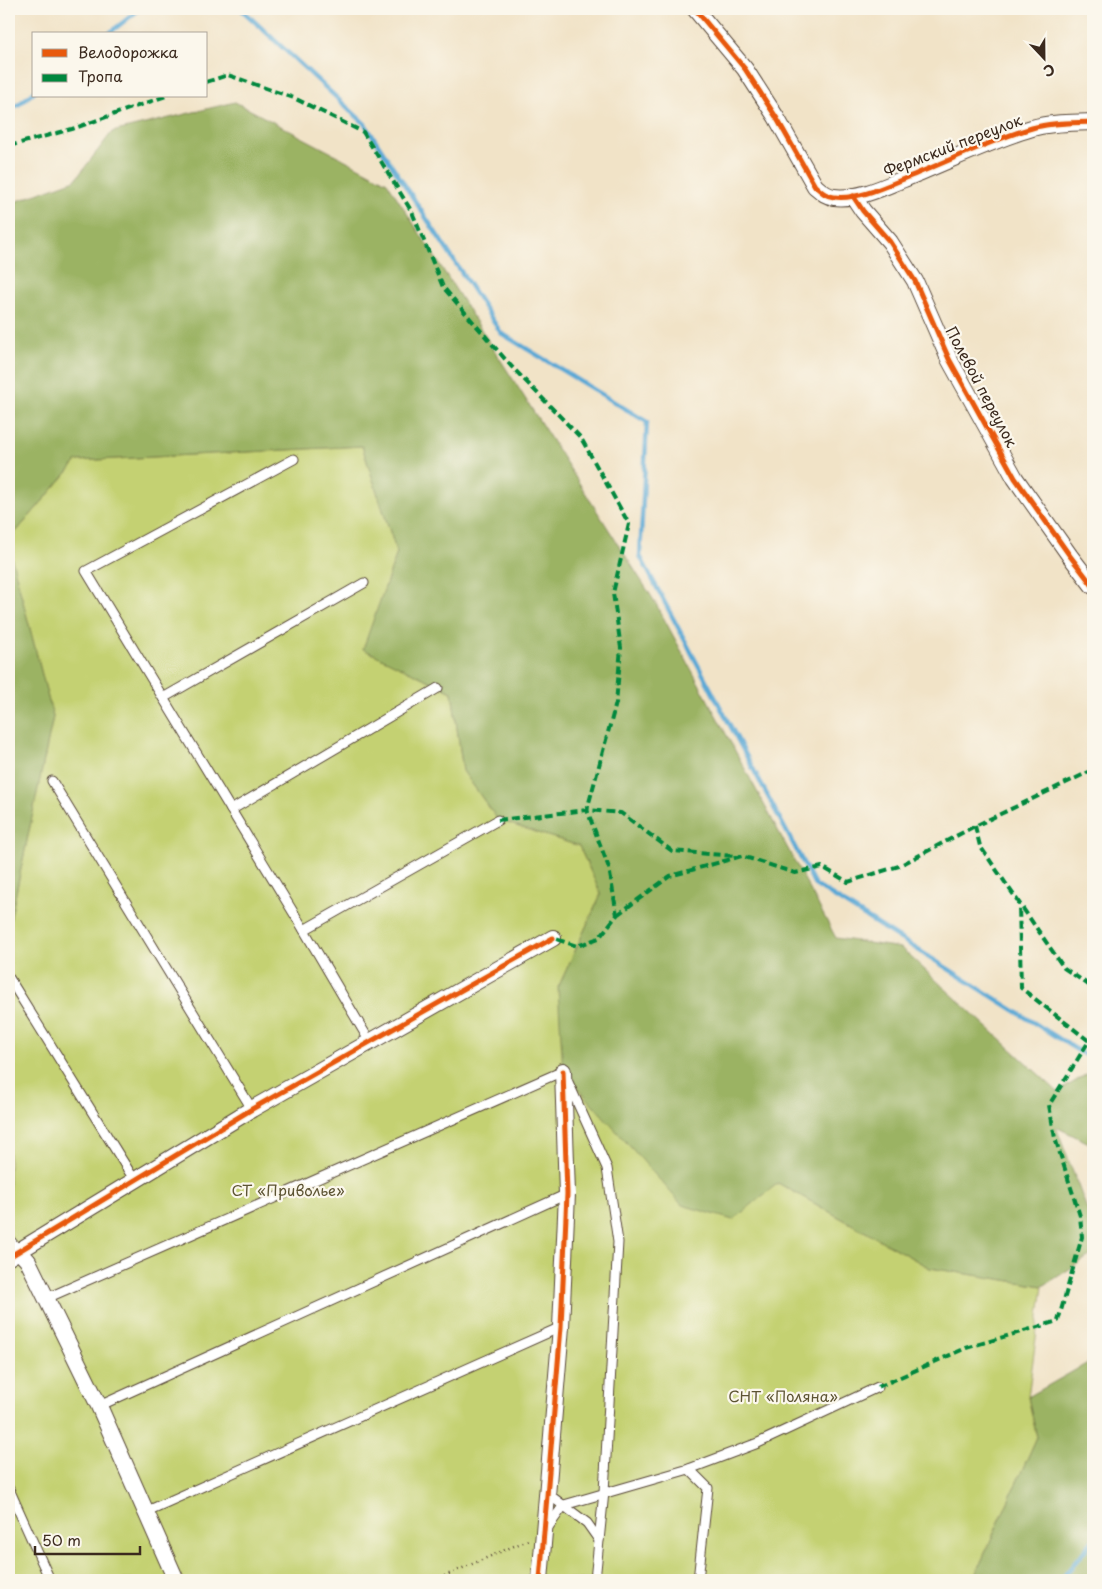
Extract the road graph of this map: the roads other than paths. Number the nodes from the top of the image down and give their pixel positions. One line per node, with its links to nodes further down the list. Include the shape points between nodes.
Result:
1 (695, 9): 3 (street, Фермский переулок, via 745,69 815,186 823,194 833,197)
2 (1093, 122): 3 (street, Фермский переулок, via 1034,127)
3 (853, 196): 6 (street, Полевой переулок, via 890,242 915,281 949,359 1015,478)
4 (294, 460): 8 (lane, via 86,571)
5 (364, 583): 8 (lane)
6 (1093, 586)
7 (438, 688): 10 (lane)
8 (163, 698): 10 (lane)
9 (52, 782): 17 (lane)
10 (231, 810): 12 (lane)
11 (498, 820): 12 (lane)
12 (304, 930): 15 (lane)
13 (553, 938): 15 (street)
14 (9, 978): 18 (lane)
15 (370, 1042): 17 (street)
16 (563, 1071): 19 (street); 21 (lane); 27 (lane, via 607,1168 618,1242)
17 (252, 1109): 18 (street)
18 (135, 1181): 20 (street)
19 (567, 1194): 22 (street); 24 (lane)
20 (12, 1249): 21 (street, via 28,1261)
21 (47, 1298): 24 (street)
22 (561, 1327): 28 (street); 30 (lane)
23 (878, 1387): 25 (lane, via 758,1443)
24 (98, 1406): 30 (street)
25 (689, 1469): 27 (lane); 37 (lane, via 708,1488)
26 (9, 1489): 33 (lane)
27 (604, 1492): 29 (lane); 32 (lane)
28 (548, 1494): 29 (lane); 31 (street)
29 (564, 1505): 31 (lane); 32 (lane, via 587,1523)
30 (145, 1512): 34 (street)
31 (545, 1532): 35 (street)
32 (599, 1540): 36 (lane)
33 (50, 1580)
34 (176, 1580)
35 (540, 1580)
36 (595, 1580)
37 (698, 1580)

